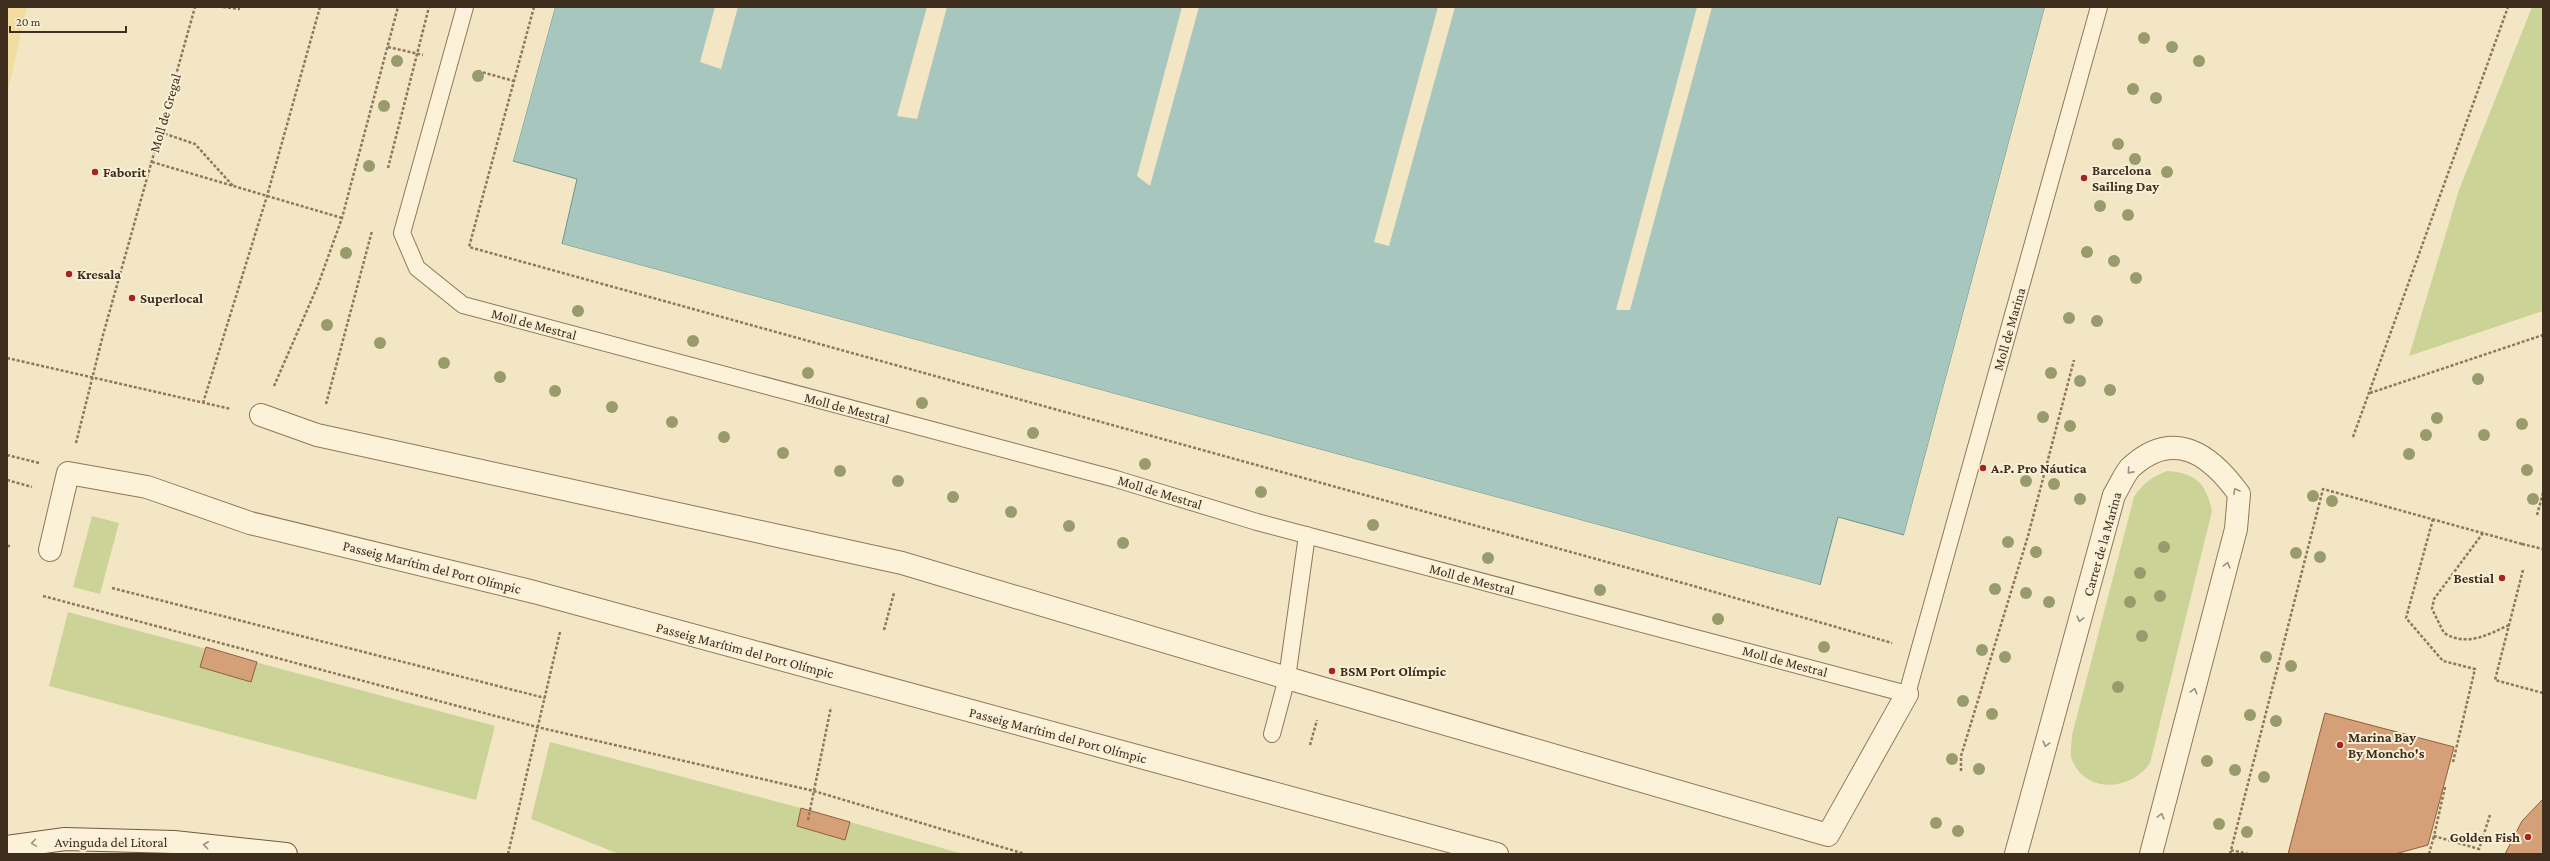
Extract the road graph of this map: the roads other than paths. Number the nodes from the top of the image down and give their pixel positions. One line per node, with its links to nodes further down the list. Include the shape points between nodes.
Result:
1 (465, 7): 4 (lane, Moll de Mestral, via 402,233 418,268 463,305 1116,478 1172,497)
2 (2099, 7): 7 (lane, Moll de Marina)
3 (264, 417): 6 (street, via 325,437 902,563)
4 (1307, 535): 6 (lane); 7 (lane, Moll de Mestral)
5 (50, 550): 11 (street, Passeig Marítim del Port Olímpic, via 68,473 147,487 250,523 567,602)
6 (1287, 678): 7 (street, via 1828,835); 8 (lane)
7 (1907, 694)
8 (1272, 734)
9 (7, 848): 10 (street, Avinguda del Litoral, one-way to 9, via 158,841 65,839)
10 (286, 854)
11 (1497, 854)
12 (2016, 854): 13 (street, Carrer de la Marina, one-way to 12, via 2236,529 2239,494 2211,461 2193,452 2171,447 2152,454 2130,469 2114,495)
13 (2151, 854)

